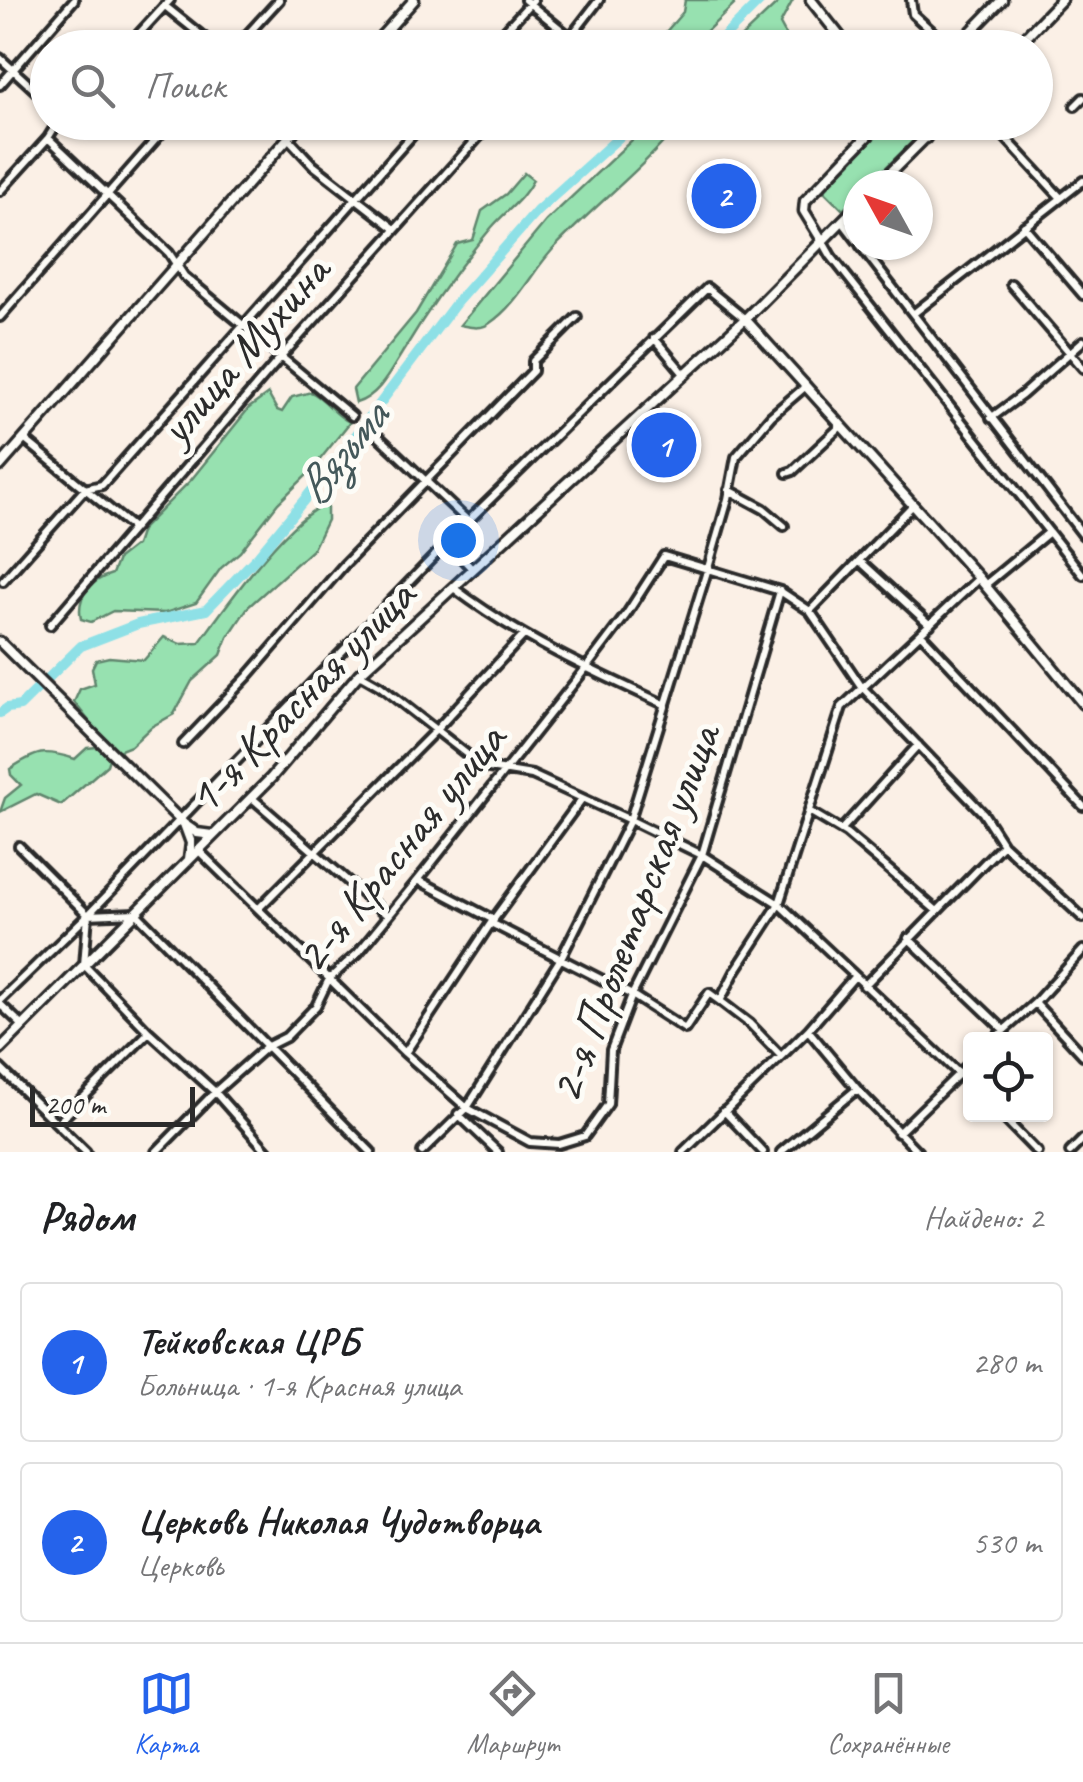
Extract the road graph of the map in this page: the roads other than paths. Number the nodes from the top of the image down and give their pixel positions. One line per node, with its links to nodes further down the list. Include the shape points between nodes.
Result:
1 (74, 0): 11 (street)
2 (279, 0): 14 (street)
3 (599, 0): 18 (street)
4 (812, 0): 19 (main road)
5 (1002, 0): 21 (main road)
6 (1061, 0): 22 (main road)
7 (529, 1): 16 (street); 17 (street)
8 (909, 1): 20 (street, via 912,14)
9 (408, 2): 15 (main road)
10 (167, 3): 12 (street); 13 (street)
11 (49, 30)
12 (142, 30)
13 (197, 30)
14 (252, 30)
15 (387, 30)
16 (504, 30)
17 (562, 30)
18 (574, 30)
19 (835, 30)
20 (931, 30)
21 (971, 30)
22 (1032, 30)
23 (30, 52): 25 (street)
24 (0, 58): 25 (street)
25 (14, 71): 26 (street); 27 (street)
26 (0, 85)
27 (30, 86)
28 (1083, 98): 29 (street)
29 (1075, 106)
30 (46, 140): 42 (street)
31 (50, 140): 43 (street)
32 (156, 140): 43 (street)
33 (286, 140): 51 (main road)
34 (290, 140): 44 (street)
35 (408, 140): 44 (street)
36 (476, 140): 48 (street, улица Мухина)
37 (864, 140): 49 (main road, via 803,205)
38 (924, 140): 40 (main road)
39 (1008, 140): 45 (street)
40 (893, 170)
41 (1083, 181): 45 (street)
42 (0, 191)
43 (108, 196): 51 (street); 55 (street)
44 (355, 198): 48 (street); 58 (street)
45 (1060, 198): 47 (street)
46 (842, 221): 49 (main road, 1-я Красная улица)
47 (1024, 226): 53 (street); 54 (street)
48 (395, 229): 62 (street, улица Мухина)
49 (823, 242): 57 (main road, 1-я Красная улица); 80 (street)
50 (871, 260): 54 (street)
51 (178, 265): 58 (street); 70 (main road)
52 (1012, 284): 61 (street)
53 (1083, 294)
54 (913, 314): 67 (street)
55 (0, 317)
56 (577, 317): 73 (street)
57 (745, 318): 59 (street, via 708,288); 64 (main road, 1-я Красная улица); 65 (main road)
58 (242, 326): 62 (street); 74 (street, via 102,484)
59 (654, 338): 64 (street); 77 (street)
60 (1083, 341): 61 (street)
61 (1071, 353): 63 (street); 67 (street)
62 (281, 357): 66 (street); 79 (street, улица Мухина)
63 (1083, 368)
64 (685, 375): 85 (main road, 1-я Красная улица)
65 (806, 386): 68 (main road); 75 (street, via 744,445)
66 (352, 416)
67 (991, 418): 81 (street)
68 (841, 426): 72 (street); 76 (main road)
69 (378, 436): 73 (street)
70 (24, 439): 71 (main road); 74 (street)
71 (0, 466)
72 (787, 473)
73 (427, 483): 77 (street); 103 (street)
74 (85, 488): 79 (street); 87 (street)
75 (729, 490): 78 (street); 84 (street)
76 (913, 505): 83 (street); 88 (main road)
77 (468, 521): 82 (street)
78 (784, 526)
79 (133, 528): 92 (street, улица Мухина)
80 (1048, 533): 86 (street); 88 (street)
81 (1083, 535)
82 (447, 542): 85 (street); 111 (street)
83 (860, 561): 91 (street); 93 (street)
84 (708, 568): 90 (street); 97 (street, 2-я Красная улица, via 664,556); 101 (street)
85 (473, 571): 89 (main road, 1-я Красная улица)
86 (1083, 575)
87 (3, 581)
88 (982, 582): 93 (street); 100 (main road)
89 (454, 589): 94 (street); 98 (main road, 1-я Красная улица)
90 (780, 592): 91 (street); 118 (street, 2-я Пролетарская улица)
91 (810, 612): 99 (street)
92 (50, 625)
93 (930, 625): 95 (street)
94 (524, 634): 97 (street); 102 (street)
95 (921, 634): 99 (street); 108 (street)
96 (0, 642): 111 (main road)
97 (586, 668): 101 (street); 105 (street, 2-я Красная улица)
98 (359, 674): 102 (street); 106 (main road, 1-я Красная улица)
99 (861, 686): 104 (street); 109 (street, via 842,707)
100 (1083, 704)
101 (666, 705): 110 (street)
102 (435, 732): 105 (street, via 483,767); 117 (street)
103 (183, 744)
104 (918, 745): 112 (street); 114 (street, via 983,813)
105 (505, 771): 107 (street, via 532,775); 120 (street, 2-я Красная улица)
106 (251, 797): 113 (main road, 1-я Красная улица); 117 (street)
107 (582, 800): 110 (street); 128 (street)
108 (1083, 806)
109 (809, 812): 112 (street); 121 (street)
110 (630, 820): 118 (street); 131 (street)
111 (181, 822): 113 (main road); 119 (main road); 126 (street)
112 (841, 830): 123 (street)
113 (212, 835): 116 (main road, 1-я Красная улица)
114 (1003, 844): 123 (street); 124 (street)
115 (20, 846): 126 (street)
116 (198, 850): 119 (main road, 1-я Красная улица); 122 (street, 2-я Пролетарская улица)
117 (315, 852): 122 (street); 127 (street)
118 (702, 855): 121 (street); 136 (street, 2-я Пролетарская улица)
119 (190, 859): 125 (main road, 1-я Красная улица)
120 (418, 880): 127 (street, 2-я Красная улица); 128 (street)
121 (779, 904): 133 (street); 137 (street)
122 (259, 908): 134 (street, 2-я Пролетарская улица)
123 (938, 910): 129 (street)
124 (1081, 912)
125 (136, 913): 126 (street); 132 (main road, 1-я Красная улица); 144 (street)
126 (88, 915): 132 (street); 138 (street)
127 (388, 916): 134 (street, 2-я Красная улица)
128 (492, 921): 131 (street); 146 (street)
129 (908, 938): 135 (street); 142 (street)
130 (1083, 950): 139 (street)
131 (561, 958): 136 (street); 155 (street)
132 (84, 965): 140 (main road, 1-я Красная улица); 143 (street)
133 (854, 977): 135 (street); 141 (street)
134 (329, 979): 144 (street, 2-я Красная улица, via 316,1006 286,1038); 146 (street, 2-я Пролетарская улица)
135 (863, 986): 151 (street)
136 (632, 996): 137 (street, via 685,1029 709,993); 155 (street, 2-я Пролетарская улица, via 611,1050 608,1104 585,1136 559,1144 530,1142)
137 (720, 1001): 148 (street)
138 (0, 1002): 140 (street)
139 (1035, 1003): 142 (street); 147 (street)
140 (22, 1026): 145 (main road, 1-я Красная улица)
141 (808, 1030): 148 (street); 153 (street)
142 (1003, 1030)
143 (149, 1032): 154 (street); 159 (street)
144 (266, 1047): 154 (street, 2-я Красная улица); 165 (street)
145 (0, 1049)
146 (405, 1053): 155 (street, 2-я Пролетарская улица)
147 (1083, 1055)
148 (780, 1056): 156 (street)
149 (0, 1068): 159 (street)
150 (963, 1071): 151 (street)
151 (960, 1074): 152 (street); 160 (street)
152 (963, 1077)
153 (857, 1089): 160 (street); 170 (street)
154 (215, 1092): 162 (street); 164 (street, 2-я Красная улица)
155 (467, 1108): 157 (street)
156 (724, 1111): 168 (street); 169 (street)
157 (458, 1114): 166 (street); 167 (street)
158 (1008, 1122): 172 (street)
159 (58, 1123): 163 (street)
160 (898, 1132): 171 (street)
161 (1083, 1139): 173 (street)
162 (262, 1150)
163 (86, 1152)
164 (156, 1152)
165 (371, 1152)
166 (422, 1152)
167 (498, 1152)
168 (683, 1152)
169 (763, 1152)
170 (781, 1152)
171 (918, 1152)
172 (1036, 1152)
173 (1070, 1152)

